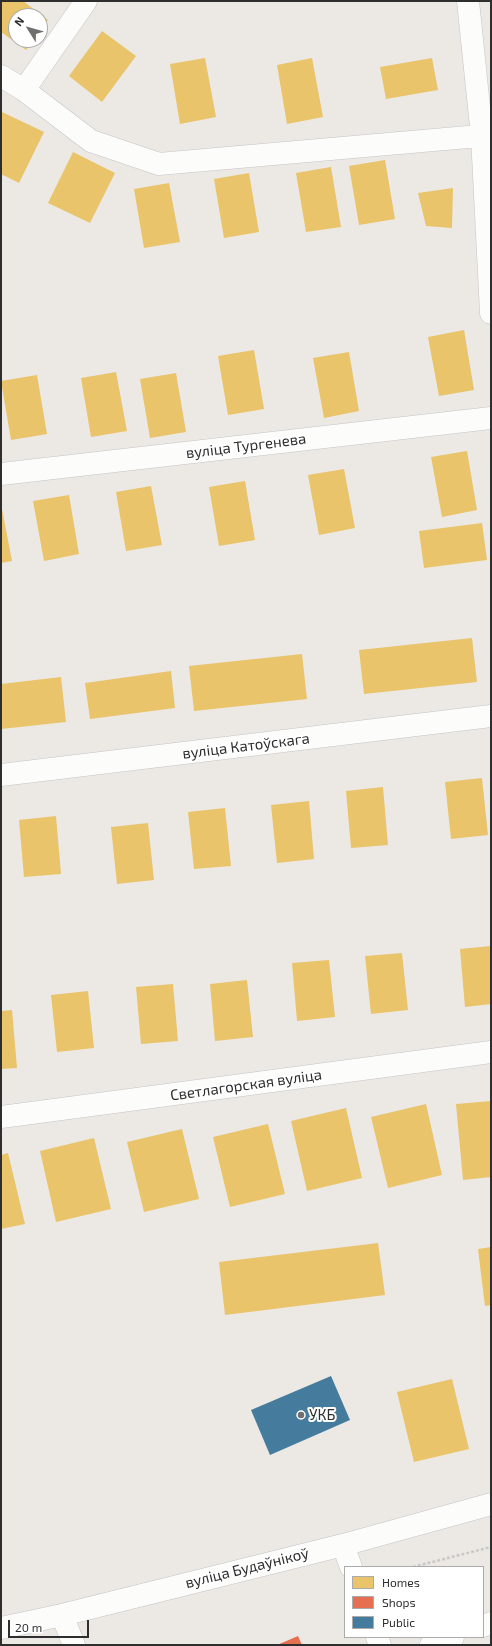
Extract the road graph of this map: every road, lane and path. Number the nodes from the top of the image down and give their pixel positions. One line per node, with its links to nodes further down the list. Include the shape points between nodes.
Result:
1 (86, 1): 4 (street)
2 (468, 1): 5 (street)
3 (1, 76): 4 (street)
4 (24, 90): 5 (street, via 91,141 159,164)
5 (487, 135): 6 (street)
6 (491, 313)
7 (491, 418): 8 (street, вуліца Тургенева)
8 (1, 474)
9 (491, 716): 10 (street, вуліца Катоўскага)
10 (1, 775)
11 (491, 1052): 12 (street, Светлагорская вуліца)
12 (1, 1117)
13 (491, 1504): 14 (street, вуліца Будаўнікоў)
14 (343, 1545): 16 (street); 18 (street, вуліца Будаўнікоў)
15 (491, 1547): 17 (path)
16 (351, 1566)
17 (417, 1566)
18 (62, 1614): 19 (street, вуліца Будаўнікоў); 21 (street)
19 (1, 1628)
20 (450, 1638): 22 (street)
21 (74, 1645)
22 (431, 1645)

